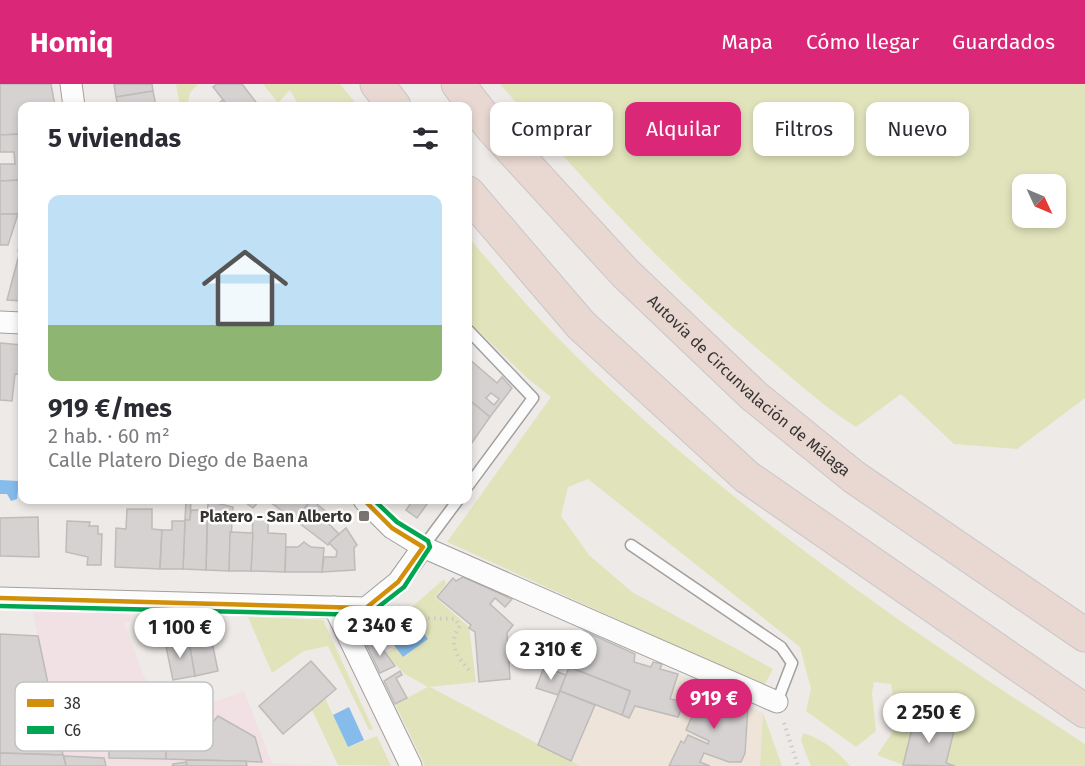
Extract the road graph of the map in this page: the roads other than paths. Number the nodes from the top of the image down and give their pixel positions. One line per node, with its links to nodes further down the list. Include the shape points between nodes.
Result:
1 (71, 84): 4 (street)
2 (377, 84): 5 (highway)
3 (458, 84): 7 (highway, Autovía de Circunvalación de Málaga)
4 (73, 102)
5 (391, 102)
6 (472, 102): 19 (highway, Autovía de Circunvalación de Málaga, via 625,273 754,396 854,477)
7 (472, 102)
8 (472, 198): 21 (highway, via 580,325 747,477)
9 (0, 322): 10 (street)
10 (18, 323)
11 (472, 334): 12 (lane, via 533,398)
12 (472, 481)
13 (368, 504): 16 (street, via 392,528)
14 (455, 504): 16 (lane)
15 (631, 545): 20 (lane, via 782,647 792,663)
16 (423, 547): 18 (street, via 398,582 366,608); 20 (street)
17 (0, 598): 18 (street)
18 (334, 606): 22 (street)
19 (1085, 635)
20 (777, 702)
21 (1085, 711)
22 (411, 766)

